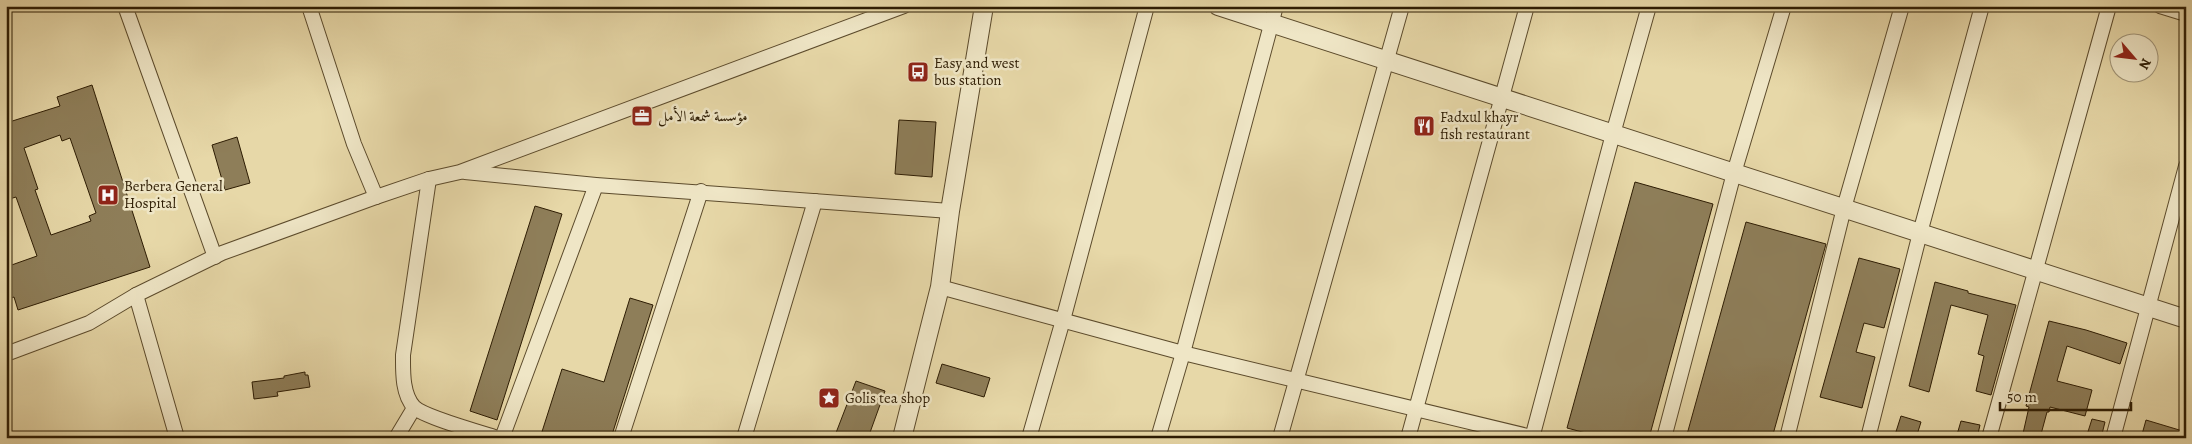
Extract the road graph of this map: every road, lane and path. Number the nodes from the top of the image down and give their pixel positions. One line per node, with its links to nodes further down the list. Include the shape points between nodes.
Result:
1 (125, 6): 32 (street)
2 (309, 6): 27 (street, via 354,144)
3 (984, 6): 30 (street)
4 (1147, 6): 38 (street)
5 (1218, 6): 17 (street)
6 (1276, 6): 17 (street)
7 (1402, 6): 18 (street)
8 (1527, 6): 19 (street)
9 (1649, 6): 20 (street)
10 (1784, 6): 23 (street)
11 (1902, 6): 29 (street)
12 (1982, 6): 31 (street)
13 (2109, 6): 33 (street)
14 (2160, 6): 16 (street)
15 (900, 7): 22 (street)
16 (2186, 14)
17 (1271, 24): 18 (street); 39 (street)
18 (1387, 61): 19 (street); 41 (street)
19 (1502, 98): 20 (street); 43 (street)
20 (1613, 134): 23 (street); 44 (street)
21 (2186, 166): 36 (street)
22 (460, 172): 24 (street); 25 (street)
23 (1734, 173): 29 (street); 55 (street)
24 (429, 179): 27 (street); 42 (street, via 403,355 404,380)
25 (596, 185): 26 (street); 47 (street)
26 (701, 191): 28 (street); 48 (street)
27 (376, 197): 32 (street)
28 (815, 201): 30 (street); 49 (street)
29 (1844, 208): 31 (street); 56 (street)
30 (950, 211): 34 (street)
31 (1920, 233): 33 (street); 57 (street)
32 (215, 257): 35 (street)
33 (2036, 271): 36 (street); 58 (street)
34 (940, 287): 38 (street); 50 (street)
35 (136, 295): 40 (street, via 89,324); 45 (street)
36 (2148, 307): 37 (street); 59 (street)
37 (2186, 319)
38 (1063, 320): 39 (street); 51 (street)
39 (1183, 353): 41 (street); 52 (street)
40 (6, 354)
41 (1296, 382): 43 (street); 53 (street)
42 (414, 408): 46 (street); 47 (street)
43 (1416, 410): 44 (street); 54 (street)
44 (1534, 437)
45 (177, 438)
46 (396, 438)
47 (500, 438)
48 (621, 438)
49 (744, 438)
50 (902, 438)
51 (1029, 438)
52 (1158, 438)
53 (1280, 438)
54 (1408, 438)
55 (1664, 438)
56 (1787, 438)
57 (1868, 438)
58 (1989, 438)
59 (2113, 438)

